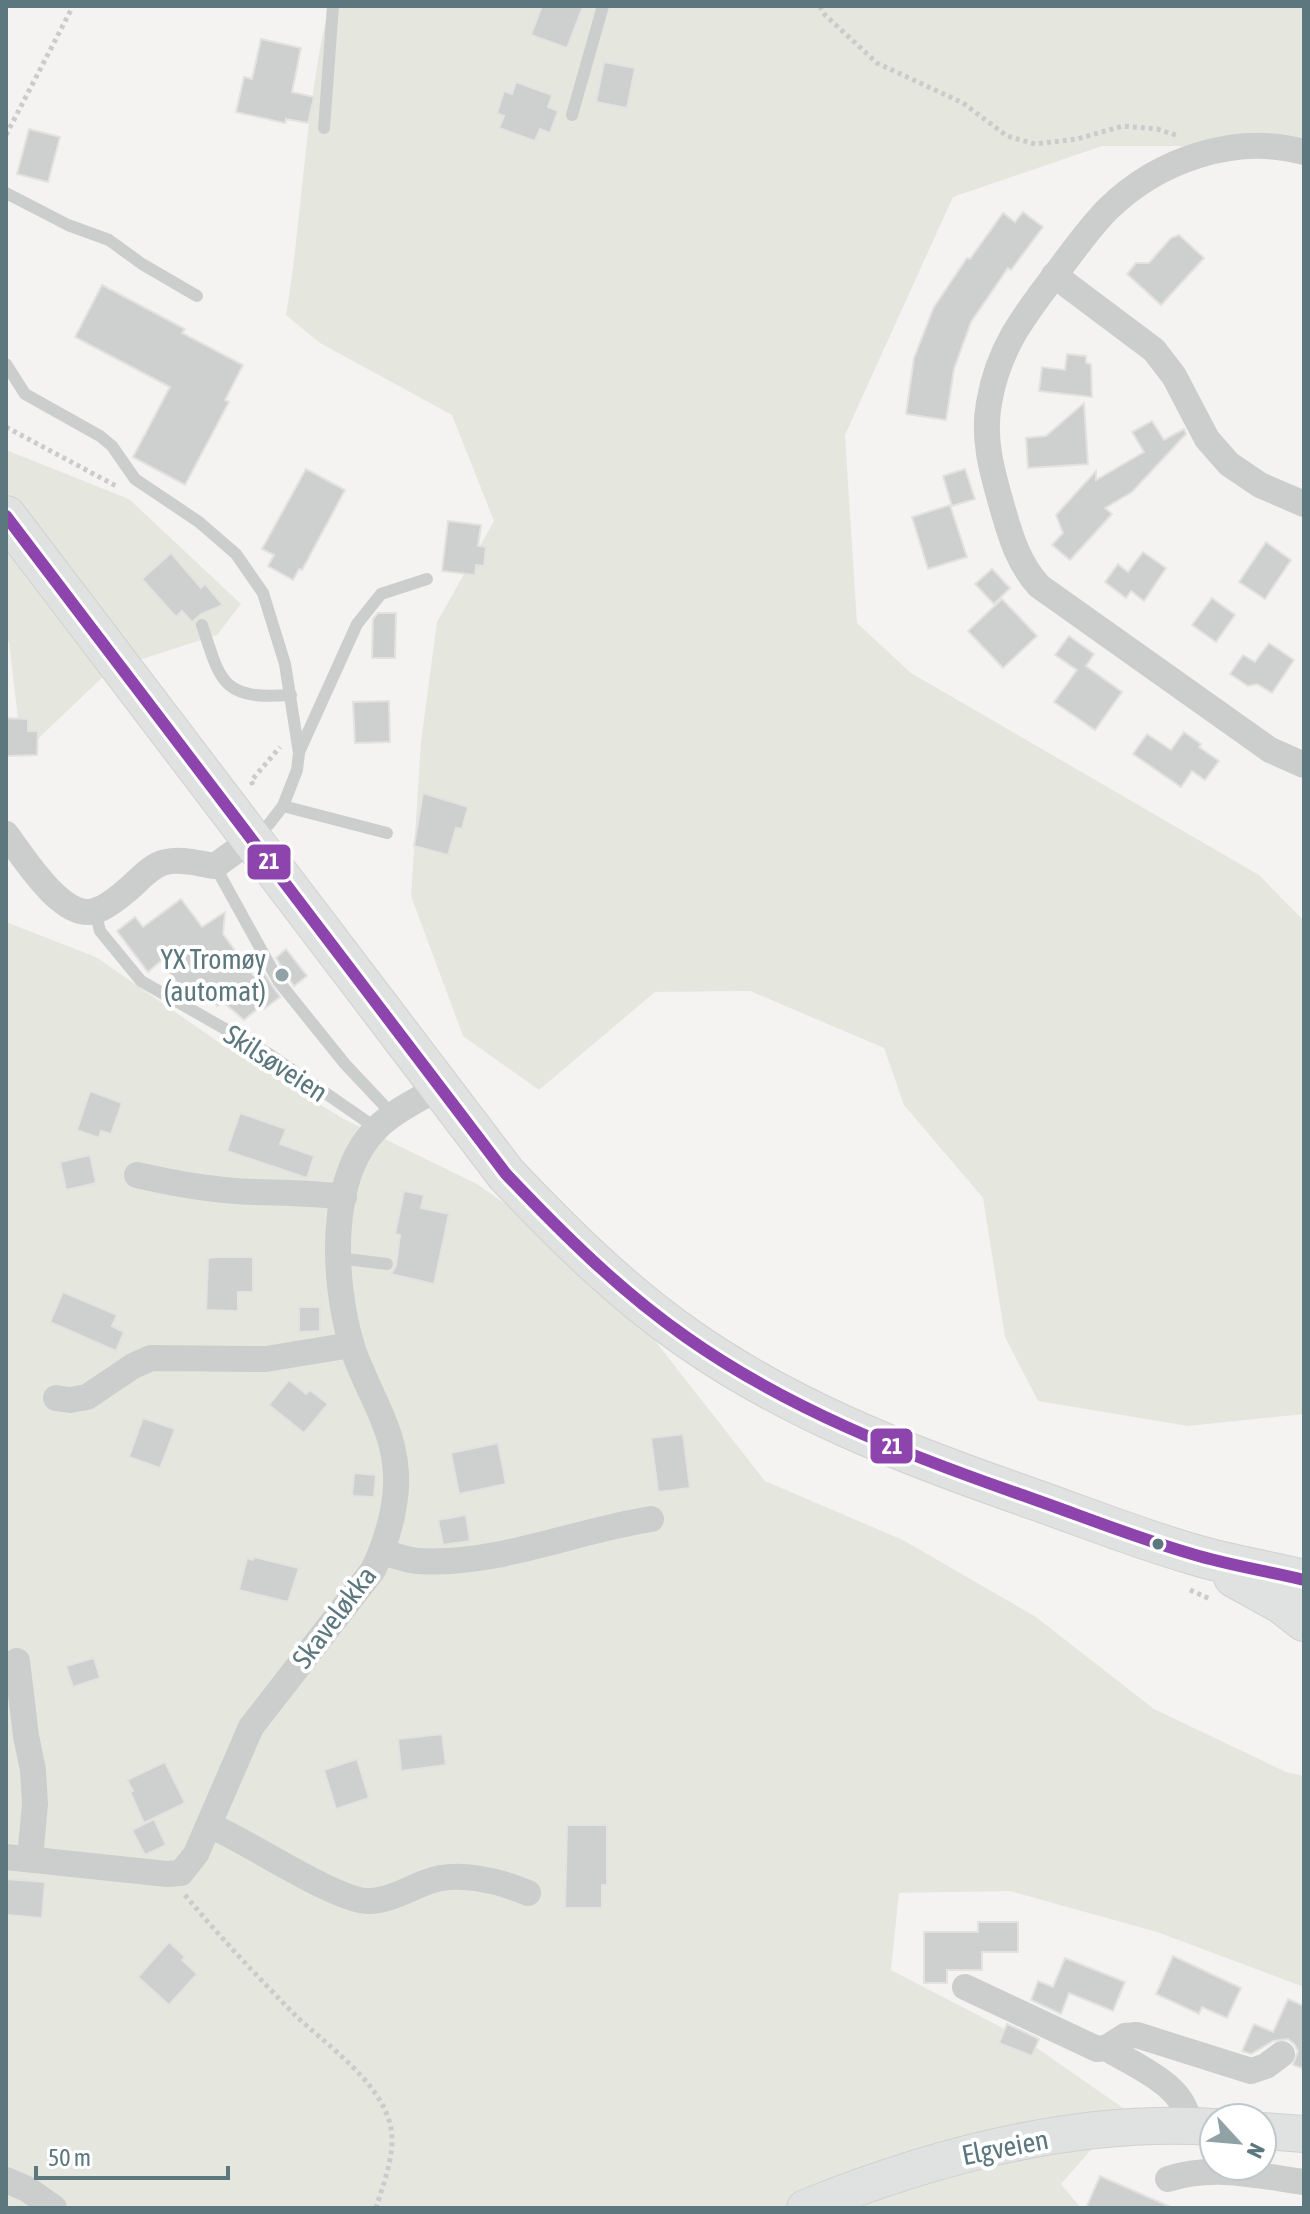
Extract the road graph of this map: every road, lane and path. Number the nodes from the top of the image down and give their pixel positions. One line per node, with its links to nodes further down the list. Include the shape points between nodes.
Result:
1 (73, 6): 7 (path)
2 (333, 6): 6 (lane)
3 (603, 6): 5 (lane)
4 (820, 6): 8 (path, via 877,63 963,103 1007,136 1035,144 1123,126 1157,129)
5 (572, 115)
6 (324, 128)
7 (6, 135)
8 (1221, 150): 9 (street, via 1273,147); 11 (street, via 1171,166 1127,192)
9 (1304, 152)
10 (6, 193): 12 (lane, via 109,240)
11 (1054, 275): 16 (street, via 1154,350 1207,439 1229,464); 23 (street, via 1013,331 988,405 991,468 1015,549 1029,575 1051,595 1270,750)
12 (197, 296)
13 (6, 364): 20 (lane, via 25,394 100,436 135,479 236,554 263,593)
14 (6, 427): 15 (path)
15 (122, 489)
16 (1304, 504)
17 (6, 516): 25 (main road)
18 (427, 579): 22 (lane, via 381,594 357,624)
19 (202, 625): 21 (lane, via 225,684 237,691)
20 (291, 695): 21 (lane); 22 (lane)
21 (277, 696): 25 (path, via 284,737 251,781 263,802)
22 (299, 753): 24 (lane)
23 (1304, 765)
24 (283, 806): 25 (lane); 26 (lane)
25 (261, 832): 28 (street); 30 (main road)
26 (387, 833)
27 (6, 834): 29 (street, via 64,904 79,912)
28 (215, 866): 29 (street, via 166,862); 31 (lane, via 279,982)
29 (95, 911): 31 (lane, Skilsøveien, via 100,931 141,981)
30 (439, 1087): 31 (street); 40 (main road, via 506,1174 571,1242 638,1301 744,1375 883,1444)
31 (384, 1122): 33 (street, Skaveløkka, via 355,1157)
32 (137, 1175): 33 (street, via 182,1185)
33 (344, 1197): 34 (street, Skaveløkka)
34 (337, 1258): 35 (lane); 36 (street, Skaveløkka)
35 (387, 1264)
36 (351, 1345): 37 (street, via 266,1359 151,1358 87,1397); 39 (street, Skaveløkka, via 378,1403 395,1462 396,1492)
37 (56, 1398)
38 (651, 1519): 39 (street, via 488,1556 414,1561)
39 (382, 1552): 44 (street, Skaveløkka, via 251,1727)
40 (1192, 1554): 41 (main road); 42 (main road)
41 (1304, 1580)
42 (1304, 1621)
43 (17, 1661): 45 (street, via 35,1804)
44 (209, 1825): 46 (street, Skaveløkka, via 184,1870); 47 (street, via 332,1889 367,1901 431,1880 474,1878)
45 (18, 1858): 46 (street)
46 (167, 1874): 60 (path, via 294,2014 370,2086 387,2113 391,2149)
47 (528, 1893)
48 (965, 1987): 49 (street, via 1097,2049)
49 (1106, 2048): 50 (street, via 1137,2035 1251,2071); 51 (street, via 1171,2088)
50 (1282, 2054)
51 (1198, 2123)
52 (1198, 2126): 58 (main road, Elgveien, via 1106,2128 994,2147 947,2158)
53 (1278, 2132): 54 (main road)
54 (1304, 2134)
55 (1168, 2179): 57 (street, via 1213,2170)
56 (6, 2180): 59 (street)
57 (1304, 2182)
58 (862, 2197): 61 (main road, Elgveien)
59 (54, 2208)
60 (376, 2208)
61 (805, 2208)

